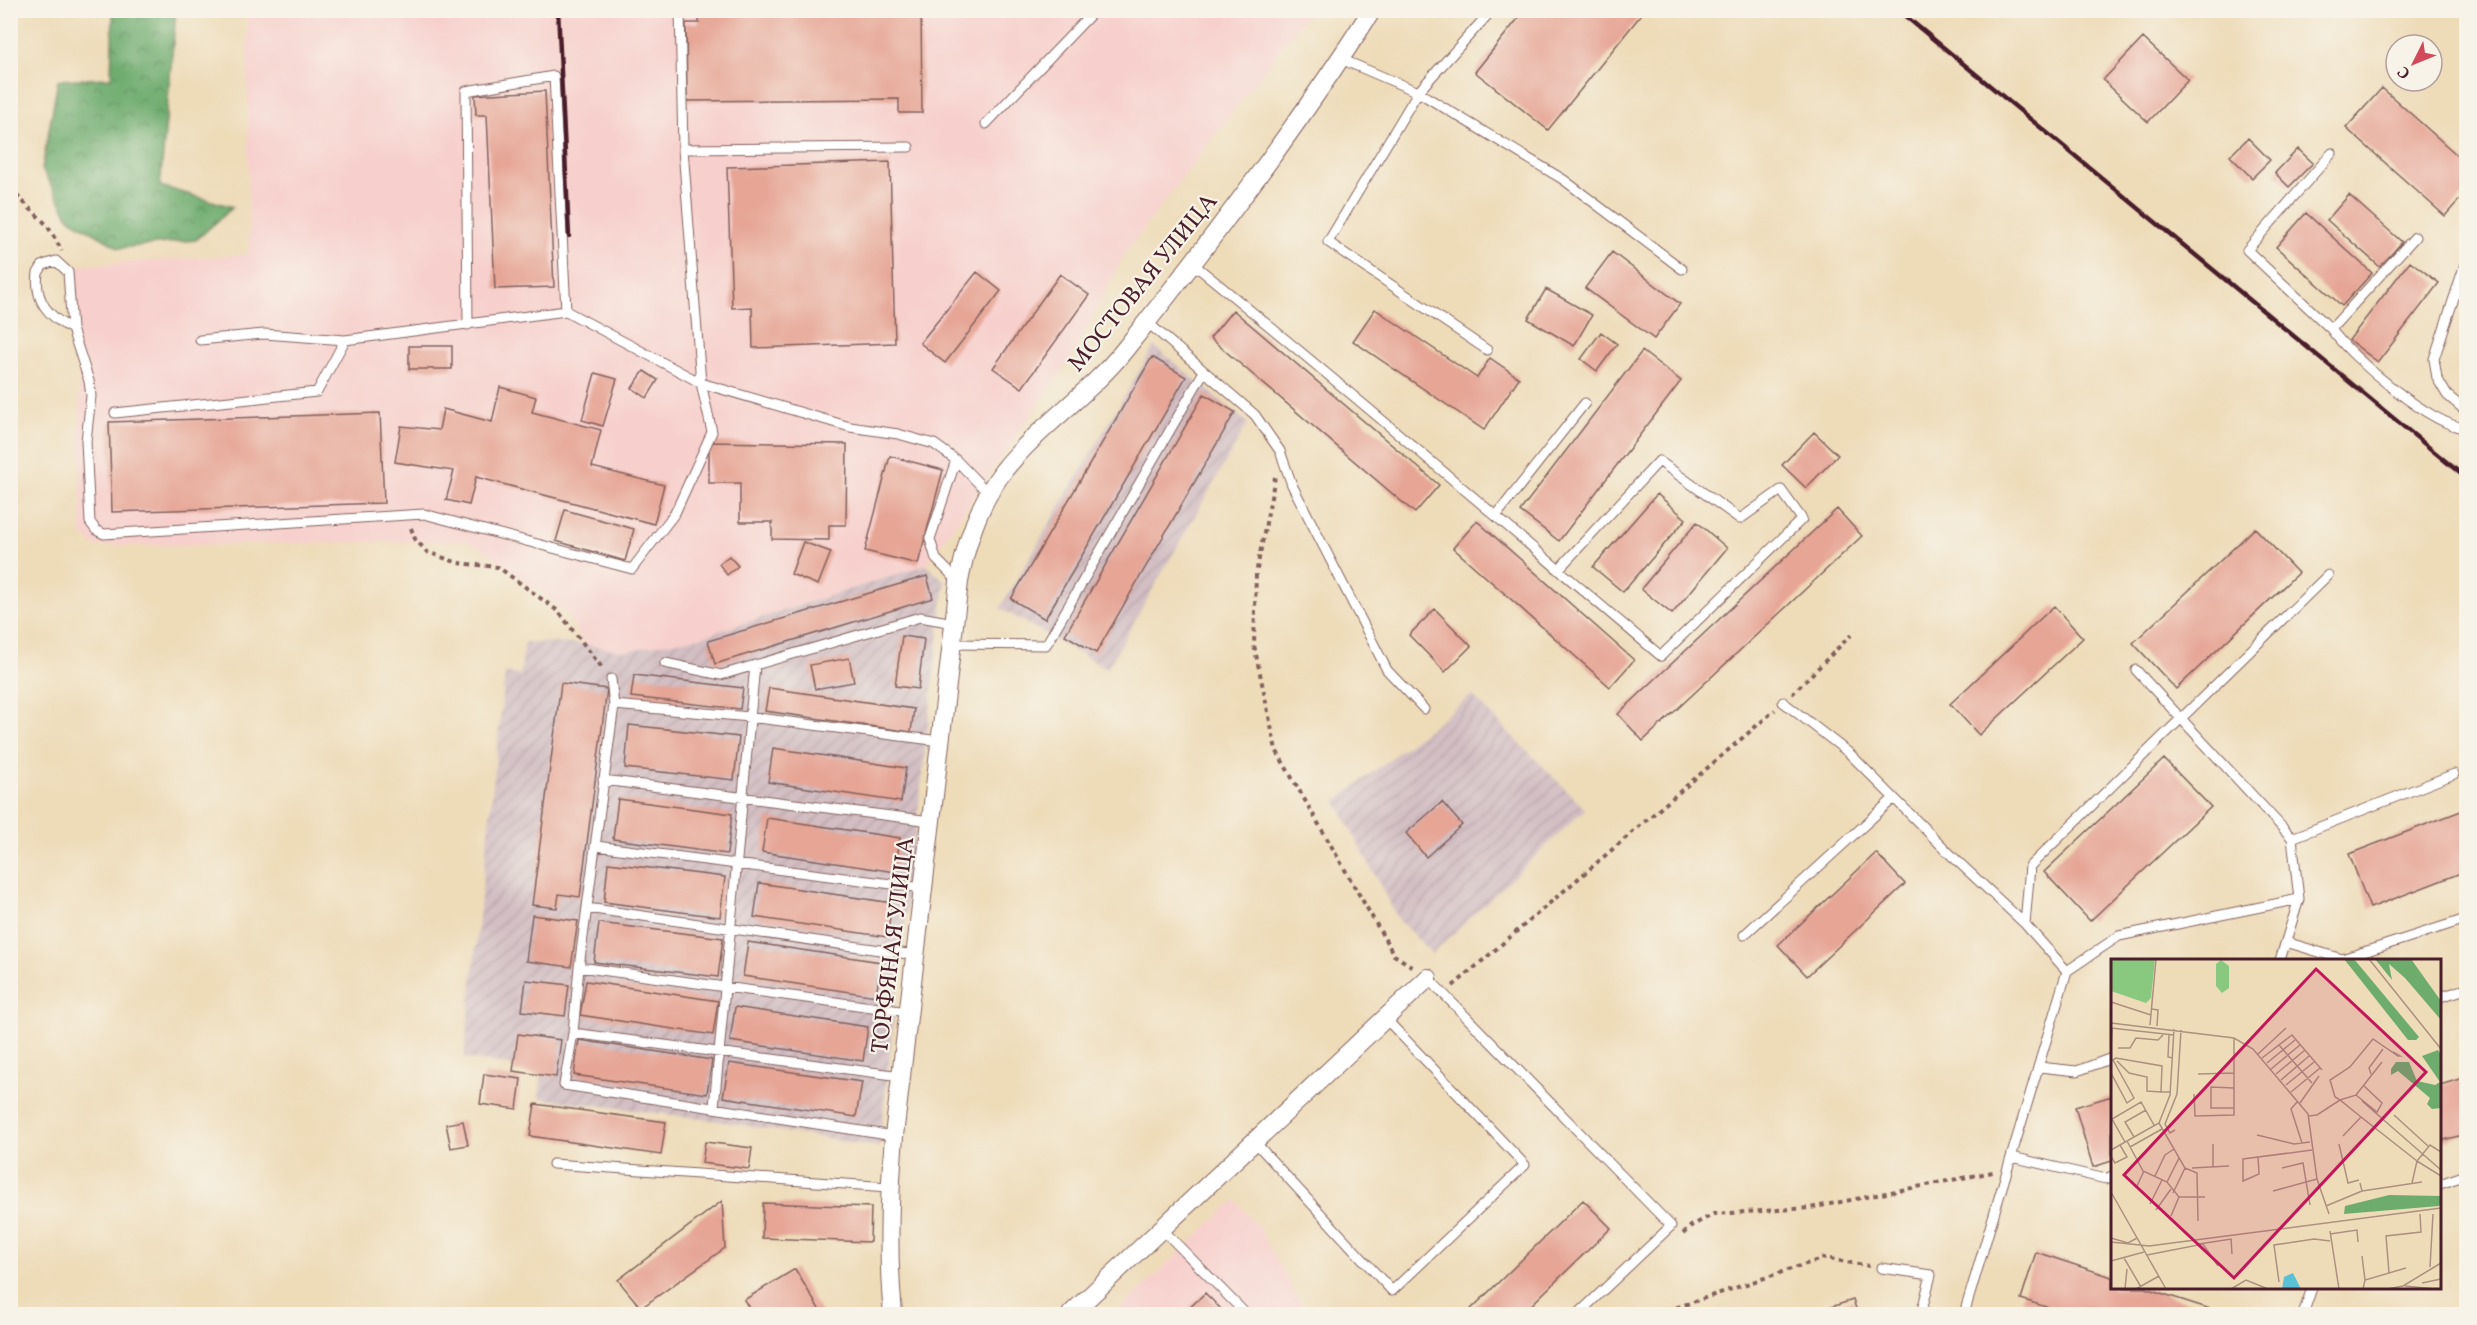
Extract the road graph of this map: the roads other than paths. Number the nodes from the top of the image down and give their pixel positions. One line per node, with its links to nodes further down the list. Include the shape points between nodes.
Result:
1 (680, 10): 9 (lane)
2 (1095, 10): 7 (lane)
3 (1372, 10): 5 (street, МОСТОВАЯ УЛИЦА)
4 (1492, 10): 6 (lane)
5 (1341, 59): 6 (lane); 13 (street, МОСТОВАЯ УЛИЦА)
6 (1418, 92): 14 (lane, via 1564,180); 22 (lane, via 1328,242)
7 (986, 124)
8 (909, 147): 9 (lane)
9 (683, 149): 24 (lane)
10 (2332, 153): 19 (lane, via 2247,250)
11 (2415, 237): 19 (lane)
12 (2466, 261): 26 (lane, via 2434,359 2437,378 2447,395)
13 (1192, 263): 16 (street, МОСТОВАЯ УЛИЦА); 31 (lane)
14 (1682, 268)
15 (566, 312): 17 (lane); 17 (lane, via 554,76 466,91); 24 (lane)
16 (1147, 322): 23 (lane); 30 (street, МОСТОВАЯ УЛИЦА, via 1103,375 1006,468)
17 (468, 325): 21 (lane)
18 (72, 329): 18 (lane, via 68,272 56,261 43,265 38,273 38,290 51,316); 24 (lane, via 89,381 91,410 86,441 90,522 96,530 112,535 435,516 632,569 675,513 712,432)
19 (2331, 329): 28 (lane, via 2340,343 2380,380 2436,416)
20 (200, 339): 21 (lane, via 264,334)
21 (345, 340): 27 (lane, via 317,392)
22 (1487, 350)
23 (1203, 373): 36 (lane, via 1047,645); 43 (lane, via 1255,415 1280,451 1292,485 1387,670)
24 (701, 383): 29 (lane, via 850,427 920,439)
25 (1585, 403): 31 (lane)
26 (2466, 411)
27 (114, 413)
28 (2466, 428)
29 (956, 460): 30 (lane); 34 (lane, via 930,539 936,559)
30 (989, 494): 34 (street, МОСТОВАЯ УЛИЦА, via 967,545)
31 (1496, 516): 32 (lane)
32 (1558, 570): 32 (lane, via 1661,656 1802,519 1781,490 1740,519 1659,461)
33 (2328, 575): 45 (lane)
34 (959, 582): 35 (street, ТОРФЯНАЯ УЛИЦА)
35 (954, 623): 36 (street, ТОРФЯНАЯ УЛИЦА); 38 (lane, via 920,617)
36 (952, 644): 46 (street, ТОРФЯНАЯ УЛИЦА)
37 (666, 663): 38 (lane, via 721,675)
38 (755, 665): 44 (lane)
39 (2136, 670): 45 (lane)
40 (611, 679): 42 (lane)
41 (1784, 702): 50 (lane, via 1849,753)
42 (614, 705): 44 (lane); 48 (lane)
43 (1424, 709)
44 (750, 717): 46 (lane); 49 (lane)
45 (2181, 719): 52 (lane); 59 (lane, via 2030,866)
46 (940, 741): 51 (street, ТОРФЯНАЯ УЛИЦА)
47 (2454, 774): 52 (lane)
48 (603, 780): 49 (lane); 53 (lane)
49 (743, 798): 51 (lane); 54 (lane)
50 (1894, 798): 59 (lane); 61 (lane)
51 (931, 821): 55 (street, ТОРФЯНАЯ УЛИЦА)
52 (2292, 838): 56 (lane)
53 (596, 846): 54 (lane); 57 (lane)
54 (737, 864): 55 (lane); 60 (lane)
55 (923, 888): 63 (street, ТОРФЯНАЯ УЛИЦА)
56 (2299, 899): 62 (lane); 66 (lane, via 2118,936)
57 (587, 908): 60 (lane); 65 (lane)
58 (2466, 919): 62 (lane, via 2342,959)
59 (2025, 924): 66 (lane)
60 (731, 929): 63 (lane); 68 (lane)
61 (1744, 935)
62 (2286, 942): 64 (lane)
63 (915, 955): 71 (street, ТОРФЯНАЯ УЛИЦА)
64 (2280, 959)
65 (579, 967): 68 (lane); 73 (lane)
66 (2067, 971): 76 (lane)
67 (1428, 978): 72 (street); 93 (lane, via 1671,1226)
68 (726, 987): 71 (lane); 74 (lane)
69 (2466, 989): 70 (lane)
70 (2441, 996)
71 (908, 1012): 77 (street, ТОРФЯНАЯ УЛИЦА)
72 (1385, 1018): 80 (street); 80 (lane, via 1525,1165 1392,1291)
73 (573, 1033): 74 (lane); 78 (lane, via 564,1085)
74 (720, 1051): 77 (lane); 78 (lane)
75 (2111, 1058): 76 (lane, via 2077,1071)
76 (2039, 1067): 81 (lane)
77 (901, 1076): 79 (street, ТОРФЯНАЯ УЛИЦА)
78 (714, 1107): 79 (lane)
79 (894, 1136): 86 (street, ТОРФЯНАЯ УЛИЦА)
80 (1254, 1141): 87 (street)
81 (2012, 1156): 84 (lane, via 2106,1179); 95 (lane)
82 (554, 1164): 86 (lane)
83 (2466, 1175): 85 (lane)
84 (2111, 1176)
85 (2441, 1183)
86 (889, 1187): 90 (street, ТОРФЯНАЯ УЛИЦА)
87 (1162, 1229): 91 (street); 92 (lane)
88 (1881, 1268): 94 (lane, via 1931,1275)
89 (2311, 1289): 96 (lane)
90 (893, 1314)
91 (1071, 1314)
92 (1245, 1314)
93 (1578, 1314)
94 (1921, 1314)
95 (1964, 1314)
96 (2304, 1314)

